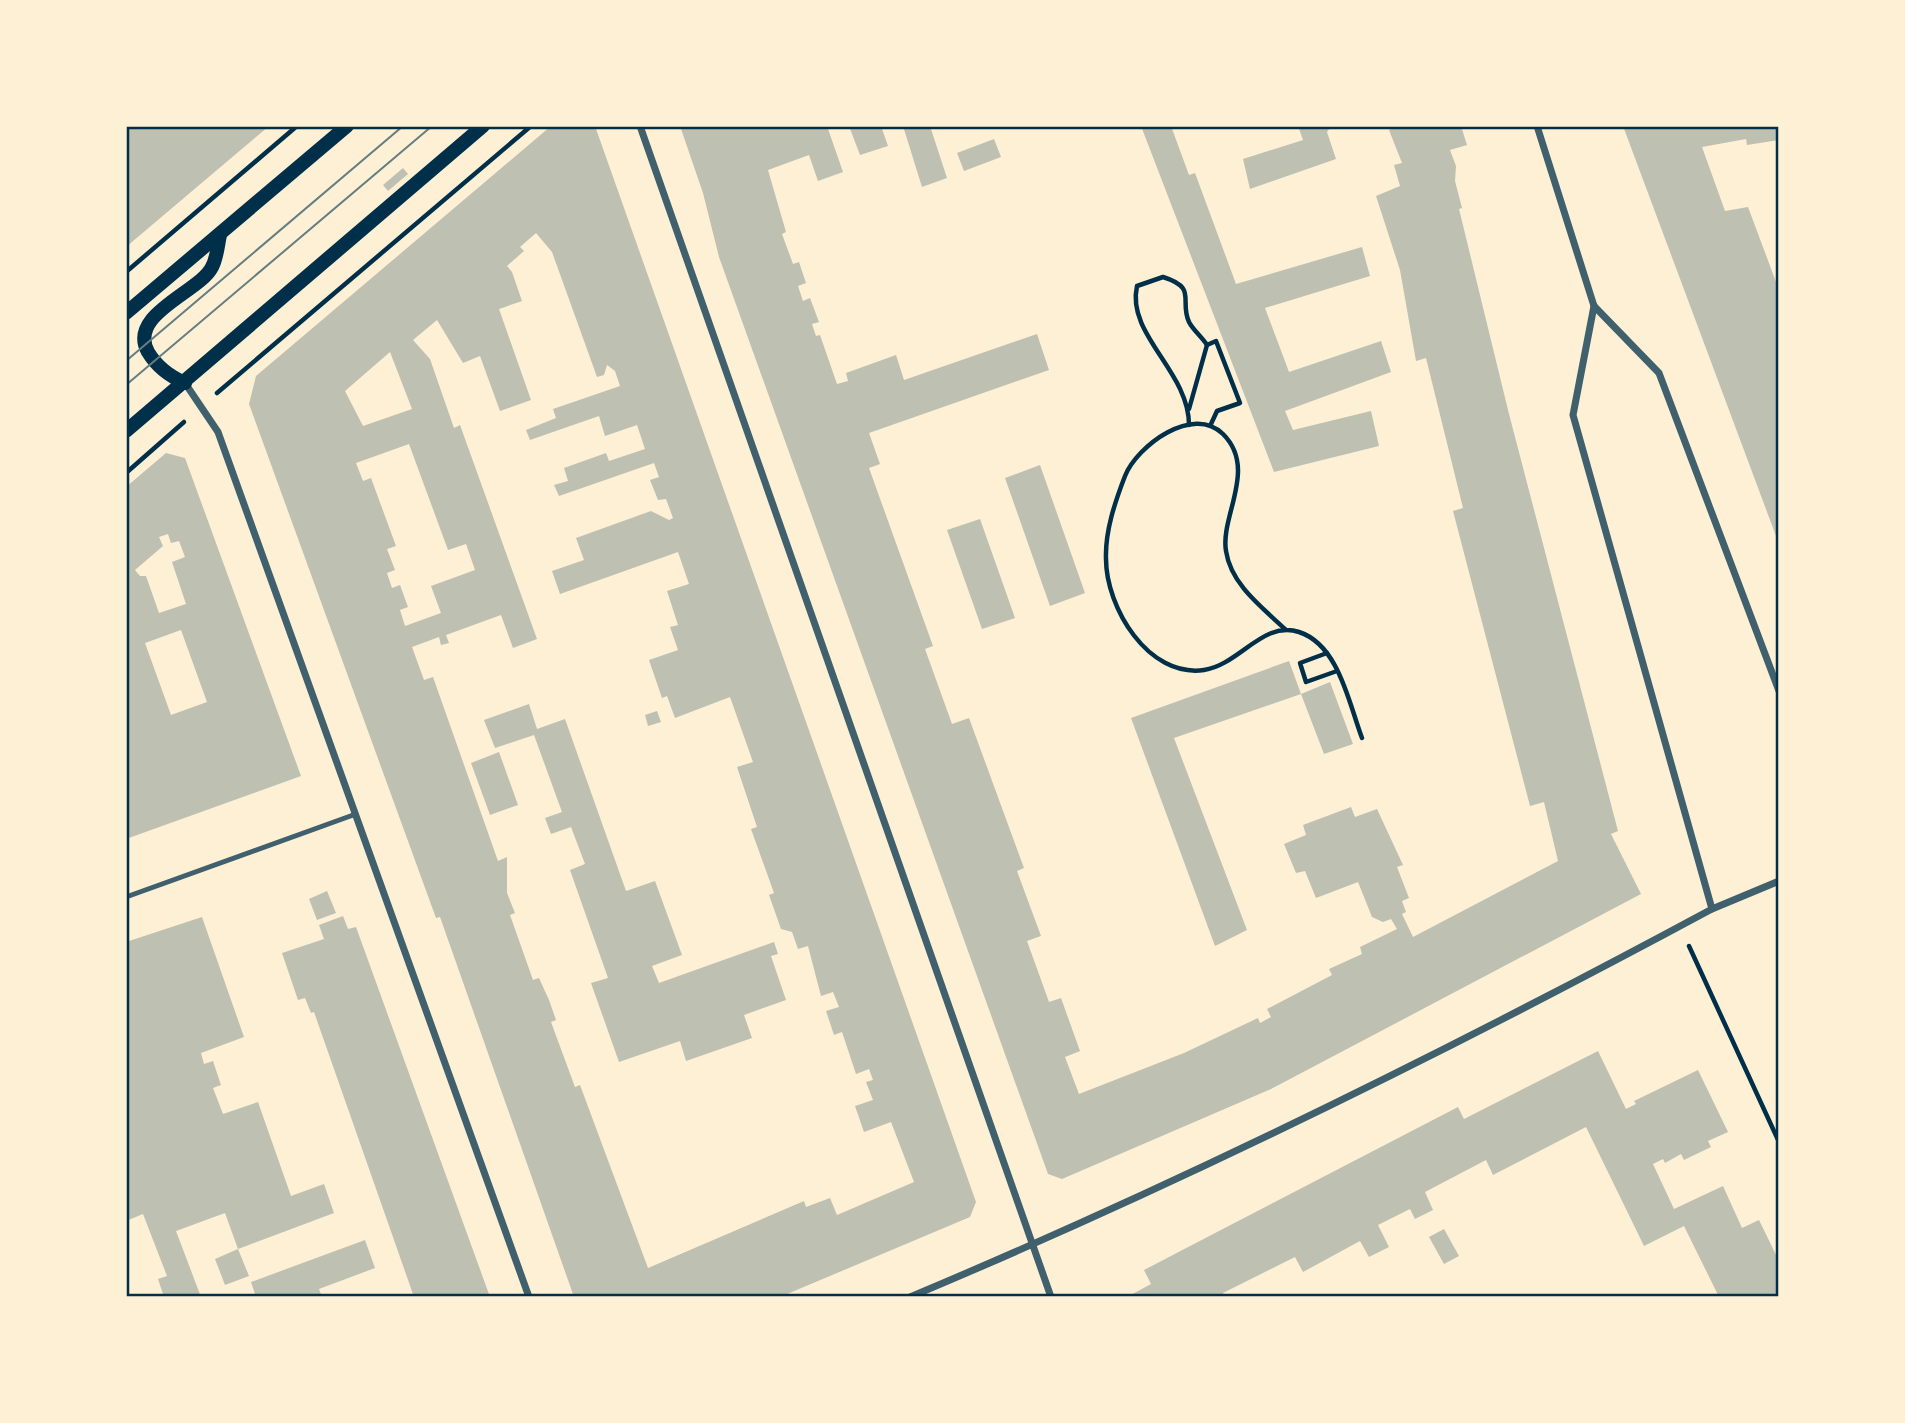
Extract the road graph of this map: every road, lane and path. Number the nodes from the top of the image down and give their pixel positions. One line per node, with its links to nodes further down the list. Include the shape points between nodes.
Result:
1 (297, 126): 8 (path)
2 (347, 126): 7 (main road)
3 (483, 126): 13 (main road)
4 (531, 126): 12 (path)
5 (640, 126): 31 (street)
6 (1537, 126): 9 (street)
7 (220, 235): 10 (main road); 13 (main road, via 212,268 145,331 145,345 154,361)
8 (126, 272)
9 (1594, 306): 23 (street, via 1659,373); 28 (street, via 1573,415)
10 (126, 313)
11 (1208, 345): 14 (path); 14 (path, via 1188,320 1187,294 1181,285 1163,277 1137,286 1137,314 1181,384); 15 (path, via 1216,341 1240,403 1217,411)
12 (237, 377)
13 (185, 383): 17 (main road); 25 (street, via 218,432)
14 (1189, 410): 16 (path)
15 (1211, 424): 16 (path); 20 (path, via 1228,440 1237,462 1237,491 1226,541 1231,567 1239,583)
16 (1189, 425): 20 (path, via 1149,446 1127,473 1111,518 1105,561 1118,605 1143,647 1182,668 1218,667 1265,636)
17 (126, 430)
18 (174, 431): 19 (path)
19 (126, 473)
20 (1286, 630): 21 (path, via 1309,637)
21 (1327, 653): 22 (path); 22 (path, via 1300,663 1306,682)
22 (1337, 671): 24 (path)
23 (1779, 691)
24 (1362, 738)
25 (356, 814): 27 (lane); 32 (street)
26 (1779, 881): 28 (street)
27 (126, 897)
28 (1712, 909): 29 (street)
29 (1681, 926): 30 (path); 31 (street, via 1303,1121)
30 (1779, 1142)
31 (1032, 1246): 33 (street); 34 (street)
32 (529, 1297)
33 (910, 1297)
34 (1051, 1297)

